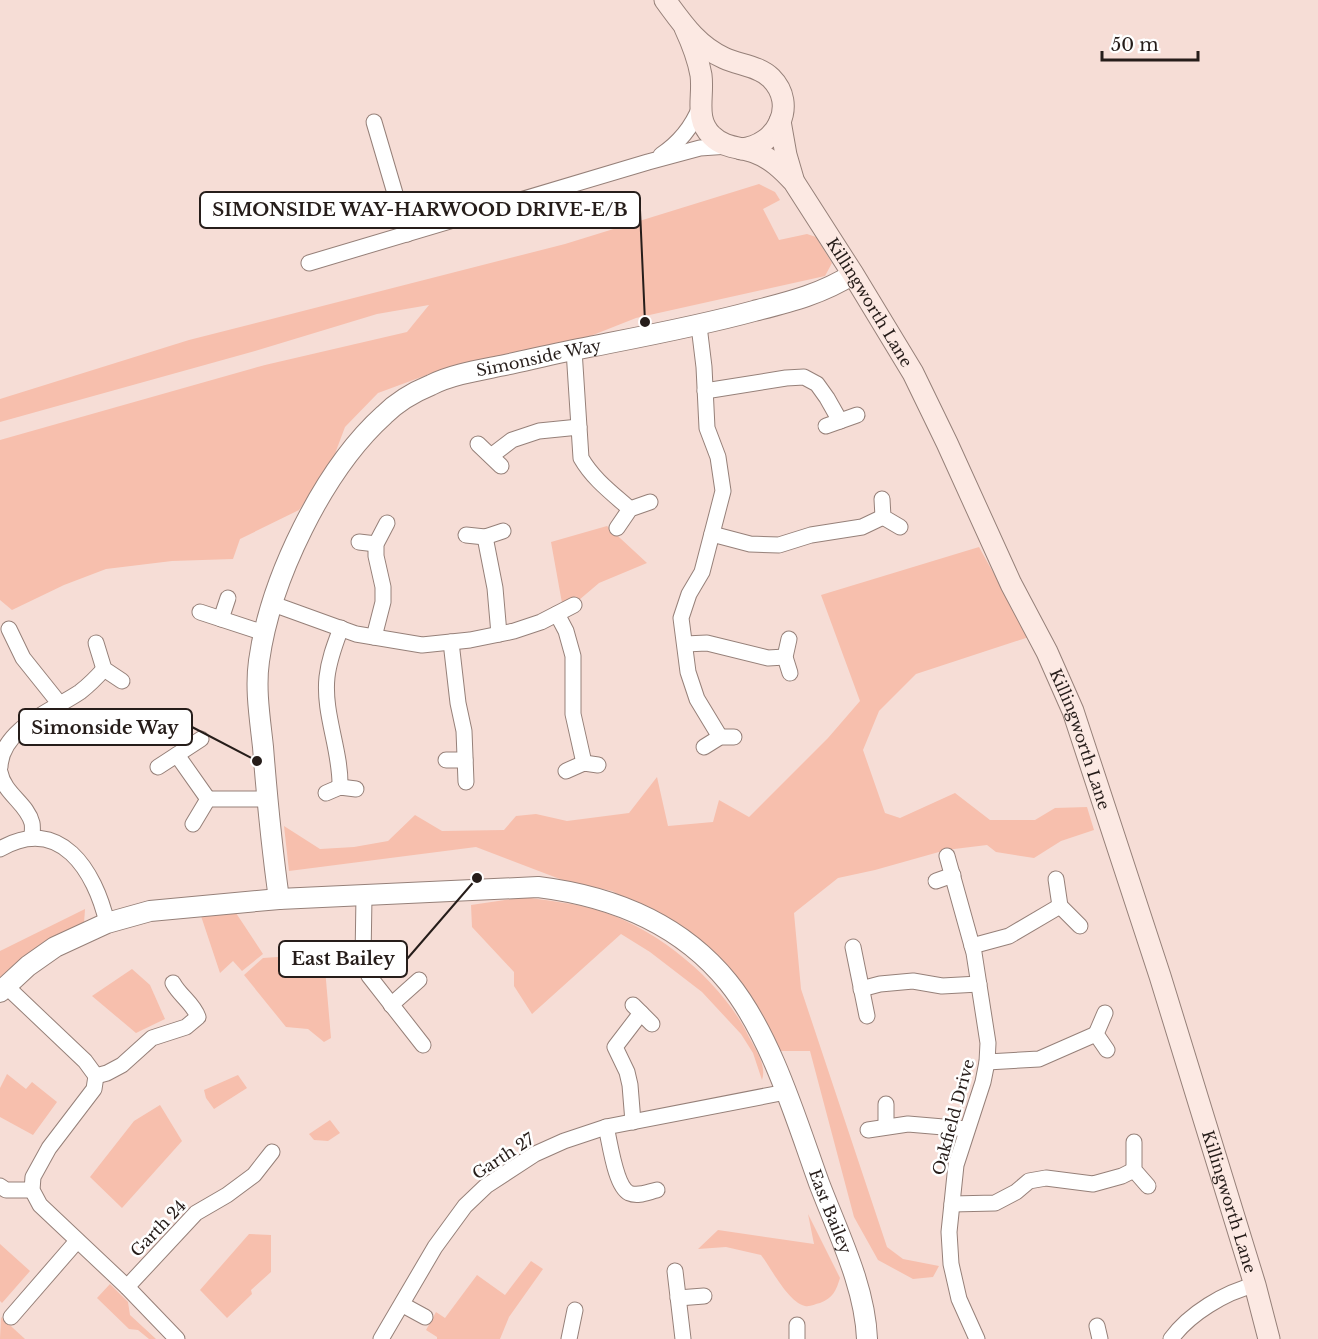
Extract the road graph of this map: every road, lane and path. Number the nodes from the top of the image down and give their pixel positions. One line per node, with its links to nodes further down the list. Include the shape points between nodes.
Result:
1 (665, 0): 2 (main road)
2 (685, 28): 3 (main road, via 712,52); 4 (main road, via 699,62)
3 (744, 66): 4 (main road, via 717,74 706,86); 5 (main road, via 764,72 776,84 782,99)
4 (701, 102): 7 (main road, via 701,117 708,131 719,142); 8 (street, via 692,126 674,146)
5 (780, 121): 7 (main road, via 764,142); 9 (main road)
6 (374, 122): 10 (street)
7 (735, 147): 8 (street, via 700,148); 9 (main road, via 768,159)
8 (648, 162): 10 (street)
9 (794, 182): 12 (main road, Killingworth Lane)
10 (407, 234): 11 (street)
11 (309, 263)
12 (854, 274): 13 (street, Simonside Way, via 810,296); 111 (main road, Killingworth Lane, via 913,373 1073,711)
13 (699, 326): 14 (street, Simonside Way); 15 (street)
14 (574, 350): 17 (street); 33 (street, Simonside Way, via 433,384 384,414 344,459 319,496 298,536)
15 (705, 391): 16 (street, via 804,377 817,384 827,398 833,424); 27 (street, via 707,428 718,458 723,491)
16 (857, 415)
17 (579, 427): 18 (street, via 539,431 512,440 496,461); 21 (street, via 581,458 588,470)
18 (478, 444)
19 (882, 499): 22 (street)
20 (650, 502): 21 (street)
21 (630, 509): 25 (street)
22 (883, 517): 24 (street); 27 (street, via 779,545 750,544)
23 (387, 523): 31 (street)
24 (900, 527)
25 (617, 528)
26 (503, 531): 29 (street)
27 (712, 534): 46 (street, via 702,572 681,618)
28 (466, 535): 29 (street)
29 (485, 537): 41 (street)
30 (359, 542): 31 (street)
31 (376, 544): 42 (street, via 383,602)
32 (228, 598): 37 (street)
33 (273, 604): 38 (street); 40 (street, Simonside Way)
34 (574, 605): 36 (street)
35 (200, 612): 37 (street)
36 (557, 614): 41 (street); 61 (street, via 573,656 573,714 591,764)
37 (221, 619): 40 (street)
38 (341, 628): 42 (street); 63 (street, via 326,680 341,767 333,790)
39 (9, 629): 48 (street)
40 (264, 633): 65 (street, Simonside Way, via 258,662 258,693)
41 (499, 634): 44 (street)
42 (374, 637): 44 (street, via 422,645)
43 (789, 639): 49 (street)
44 (451, 642): 58 (street)
45 (96, 643): 50 (street)
46 (685, 644): 49 (street, via 707,643 768,658); 55 (street, via 688,672 697,699 727,737)
47 (36, 649): 48 (street)
48 (23, 657): 53 (street)
49 (785, 657): 51 (street)
50 (104, 669): 52 (street); 53 (street, via 80,692)
51 (790, 673)
52 (122, 681)
53 (59, 703): 60 (street, via 20,730 4,750)
54 (201, 739): 56 (street)
55 (704, 747)
56 (177, 754): 59 (street); 64 (street)
57 (446, 760): 58 (street)
58 (465, 760): 62 (street)
59 (158, 767)
60 (0, 770): 67 (street, via 5,787 32,822)
61 (566, 771)
62 (466, 782)
63 (356, 789)
64 (208, 799): 65 (street); 66 (street)
65 (266, 799): 74 (street, Simonside Way)
66 (193, 824)
67 (32, 838): 68 (street, via 14,841); 76 (street, via 70,851 80,860 96,888)
68 (0, 849)
69 (947, 856): 70 (street, Oakfield Drive)
70 (953, 875): 72 (street); 78 (street, Oakfield Drive)
71 (1056, 879): 75 (street)
72 (936, 881)
73 (364, 896): 74 (street, East Bailey); 85 (street, via 363,958 369,976); 94 (street, East Bailey, via 538,887 589,896 634,910 668,929 728,982 752,1020)
74 (279, 899): 76 (street, East Bailey, via 150,911)
75 (1060, 906): 77 (street); 78 (street, via 1009,936)
76 (107, 923): 83 (street, East Bailey, via 55,947)
77 (1080, 926)
78 (972, 946): 82 (street, Oakfield Drive)
79 (853, 947): 84 (street)
80 (418, 980): 85 (street)
81 (173, 983): 93 (street, via 198,1017 186,1027 152,1038 122,1065)
82 (979, 984): 84 (street, via 942,986 913,981); 92 (street, Oakfield Drive)
83 (3, 989): 93 (street, via 85,1061)
84 (861, 989): 88 (street)
85 (392, 1005): 90 (street)
86 (1105, 1013): 89 (street)
87 (642, 1014): 96 (street, via 615,1047 629,1078)
88 (867, 1016)
89 (1096, 1034): 91 (street); 92 (street, via 1039,1059)
90 (423, 1045)
91 (1107, 1050)
92 (987, 1062): 99 (street, Oakfield Drive)
93 (96, 1076): 106 (street, via 94,1089 49,1148 33,1177)
94 (786, 1092): 96 (street, Garth 27); 123 (street, East Bailey, via 857,1285)
95 (886, 1104): 97 (street)
96 (633, 1122): 98 (street, Garth 27)
97 (886, 1126): 99 (street); 100 (street)
98 (606, 1127): 107 (street, via 620,1185 629,1193); 115 (street, Garth 27, via 535,1154 486,1186 451,1223)
99 (967, 1129): 108 (street, Oakfield Drive, via 956,1165)
100 (868, 1130)
101 (1134, 1142): 103 (street)
102 (272, 1152): 112 (street, Garth 24, via 254,1175 195,1213)
103 (1134, 1170): 105 (street); 108 (street, via 1093,1184 1046,1178 1029,1181 995,1203)
104 (0, 1186): 106 (street, via 6,1190)
105 (1148, 1186)
106 (32, 1190): 109 (street, via 40,1205)
107 (657, 1190)
108 (952, 1204): 124 (street, Oakfield Drive, via 952,1302)
109 (77, 1241): 112 (street); 117 (street)
110 (675, 1271): 114 (street)
111 (1255, 1285): 125 (street, via 1214,1303); 126 (main road, Killingworth Lane)
112 (127, 1287): 119 (street)
113 (704, 1296): 114 (street)
114 (678, 1298): 122 (street)
115 (403, 1305): 118 (street); 120 (street, Garth 27)
116 (575, 1310): 121 (street)
117 (11, 1317)
118 (424, 1317)
119 (177, 1339)
120 (381, 1339)
121 (569, 1339)
122 (683, 1339)
123 (867, 1339)
124 (977, 1339)
125 (1171, 1339)
126 (1269, 1339)

